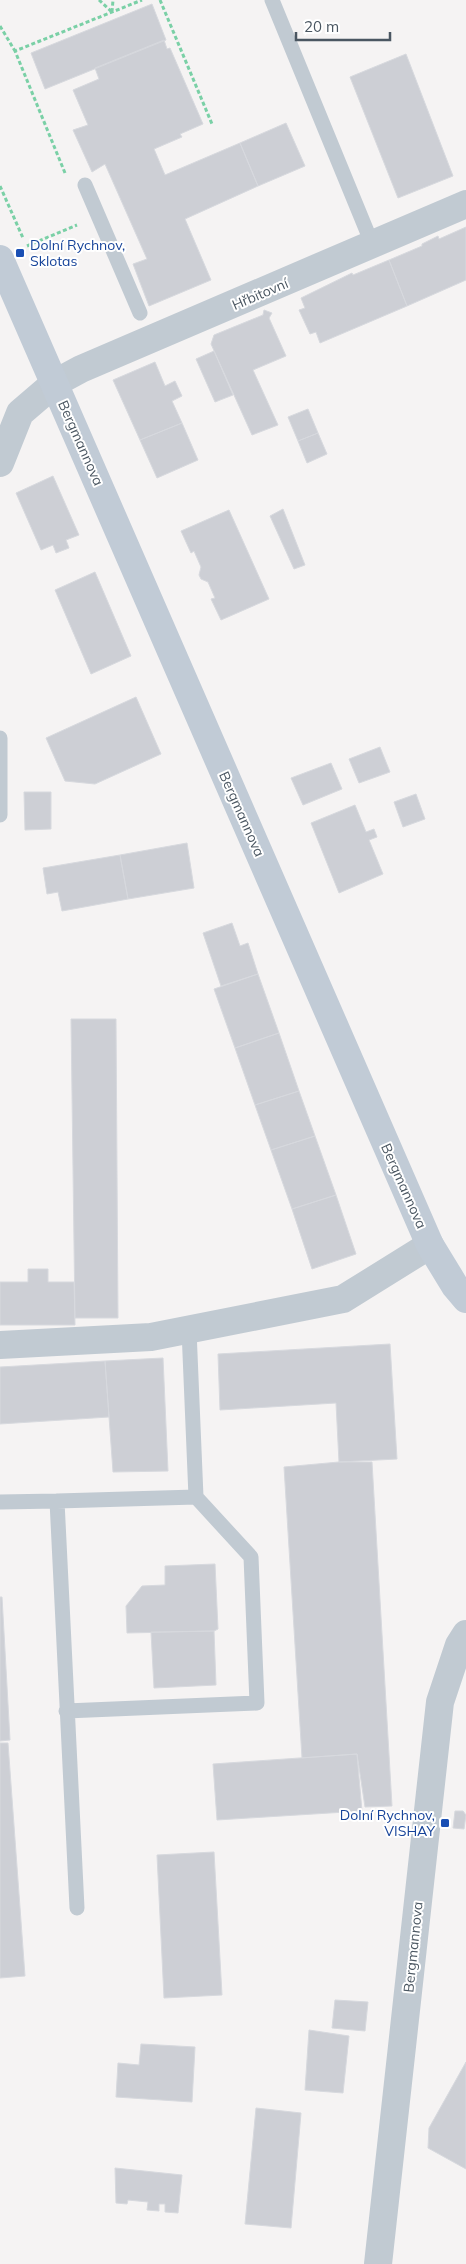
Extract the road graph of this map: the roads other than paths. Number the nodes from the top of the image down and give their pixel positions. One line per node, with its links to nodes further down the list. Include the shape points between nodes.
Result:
1 (272, 0): 4 (lane)
2 (86, 185): 6 (lane)
3 (466, 204): 4 (street, Hřbitovní)
4 (373, 246): 7 (street, Hřbitovní)
5 (0, 259): 7 (street, Bergmannova)
6 (140, 313)
7 (54, 383): 8 (street, Bergmannova, via 20,413); 11 (street, Bergmannova)
8 (0, 463)
9 (0, 738): 10 (lane)
10 (0, 815)
11 (430, 1245): 12 (street, Bergmannova); 13 (street, Bergmannova, via 343,1299)
12 (462, 1290)
13 (189, 1330): 14 (street, Bergmannova, via 151,1338); 15 (lane)
14 (0, 1345)
15 (196, 1497): 16 (lane); 19 (lane, via 251,1557 257,1703)
16 (57, 1501): 17 (lane); 19 (lane)
17 (0, 1502)
18 (466, 1634): 21 (street, Bergmannova, via 459,1645 440,1702)
19 (66, 1710): 20 (lane)
20 (77, 1908)
21 (378, 2264)

